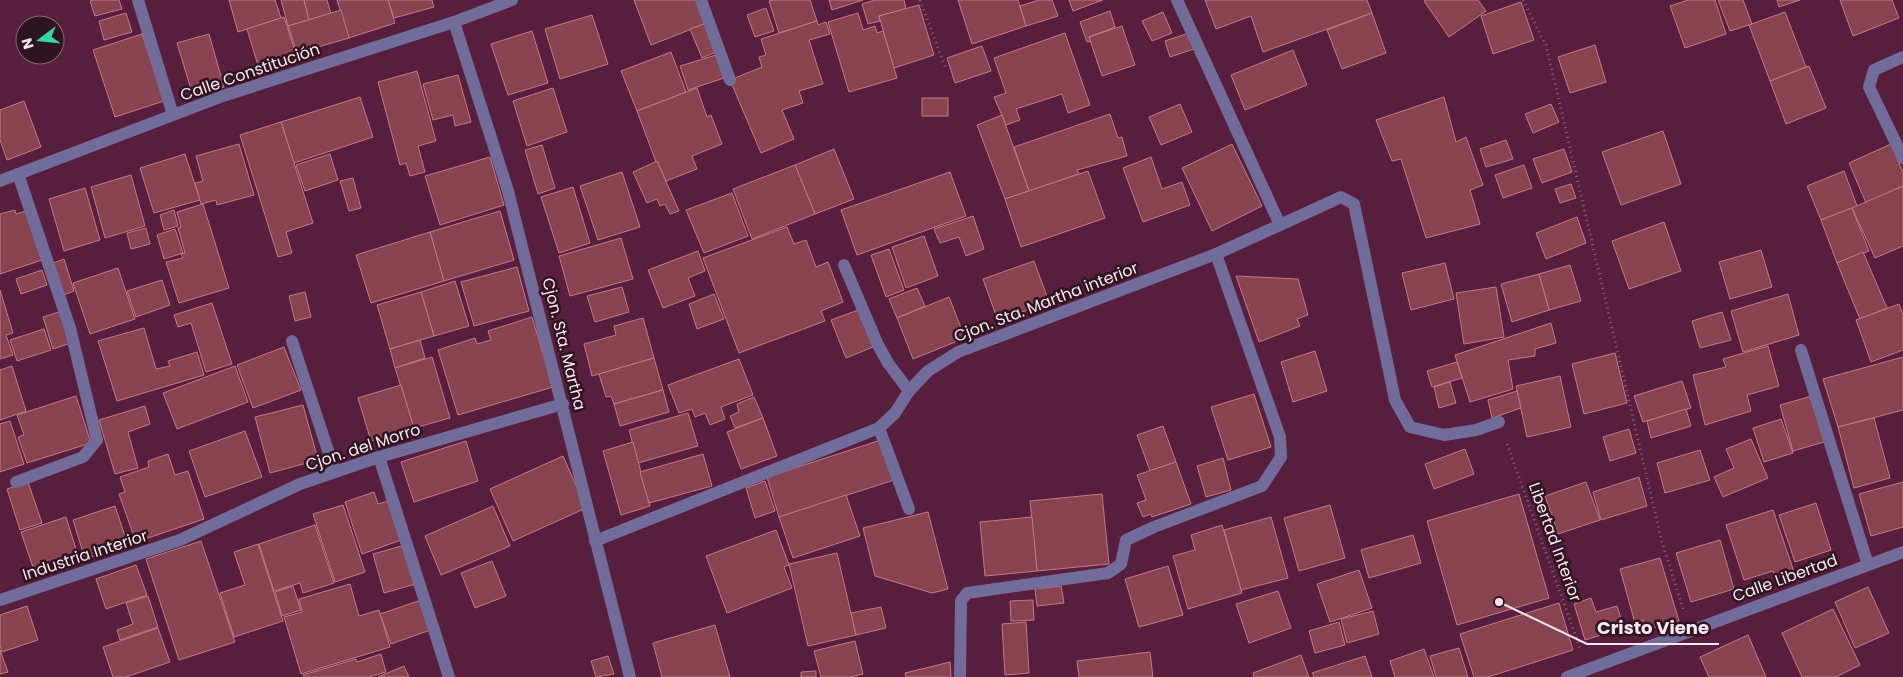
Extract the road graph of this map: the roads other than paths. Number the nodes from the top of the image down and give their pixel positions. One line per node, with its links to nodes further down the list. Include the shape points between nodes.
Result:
1 (138, 0): 8 (street)
2 (512, 0): 5 (street, Calle Constitución)
3 (701, 0): 7 (street)
4 (1177, 0): 12 (street)
5 (454, 22): 8 (street, Calle Constitución); 18 (street, Cjon. Sta. Martha, via 508,191)
6 (1903, 57): 9 (street, via 1874,70 1869,87)
7 (730, 80)
8 (173, 115): 10 (street, Calle Constitución)
9 (1903, 158)
10 (18, 174): 11 (street, Calle Constitución); 23 (street, via 70,328 97,440 83,456)
11 (0, 181)
12 (1280, 225): 13 (street, Cjon. Sta. Martha interior); 19 (street, Cjon. Sta. Martha interior, via 1342,197 1354,204 1396,400 1410,427 1444,435)
13 (1216, 254): 17 (street, Cjon. Sta. Martha interior, via 958,352 928,371); 33 (street, via 1280,437 1281,458 1262,486 1126,540 1121,564 1108,573 967,593 961,601)
14 (844, 265): 17 (street, via 878,345)
15 (292, 341): 22 (street)
16 (1801, 350): 28 (street)
17 (909, 391): 20 (street, Cjon. Sta. Martha interior, via 895,413)
18 (563, 404): 21 (street, Cjon. del Morro); 26 (street, Cjon. Sta. Martha)
19 (1499, 422)
20 (879, 428): 24 (street); 26 (street, Cjon. Sta. Martha interior)
21 (379, 457): 22 (street, Cjon. del Morro); 31 (street)
22 (335, 472): 25 (street, Cjon. del Morro, via 300,484)
23 (16, 482)
24 (909, 509)
25 (180, 540): 29 (street, Industria Interior)
26 (595, 541): 32 (street, Cjon. Sta. Martha)
27 (1903, 552): 28 (street, Calle Libertad)
28 (1868, 565): 30 (street, Calle Libertad, via 1689,631)
29 (0, 600)
30 (1589, 673): 34 (street, Calle Libertad)
31 (449, 677)
32 (630, 677)
33 (960, 677)
34 (1567, 677)

